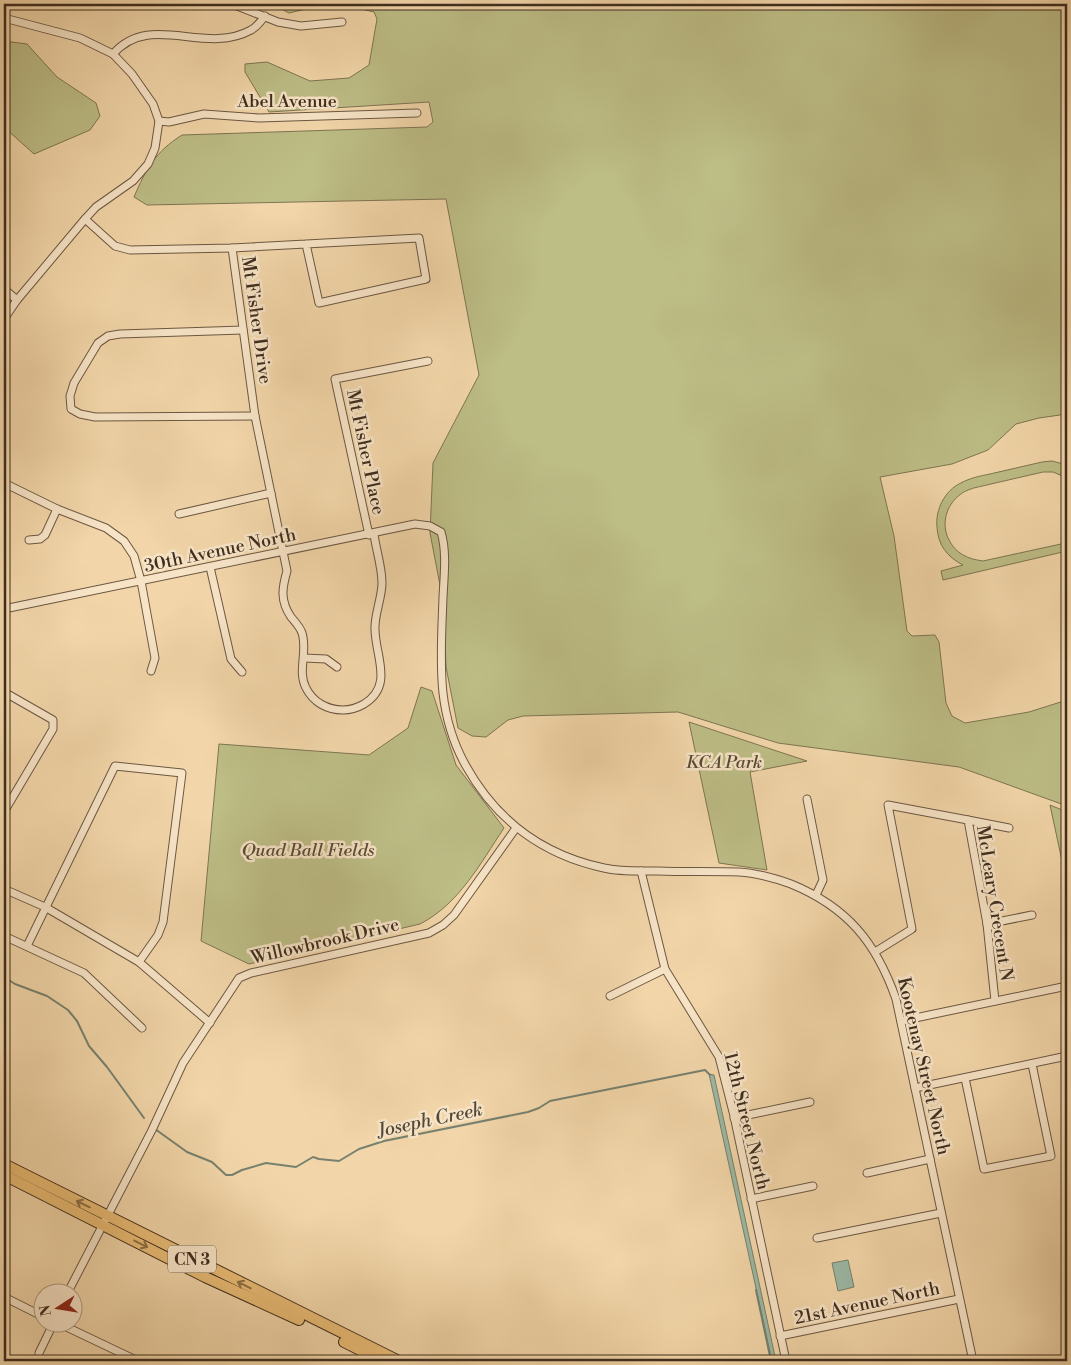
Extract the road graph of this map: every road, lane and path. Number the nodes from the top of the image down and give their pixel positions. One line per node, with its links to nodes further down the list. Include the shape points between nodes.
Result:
1 (232, 4): 2 (street)
2 (265, 16): 4 (street, via 301,26); 5 (street, via 253,29 235,37 212,40 152,33 134,37)
3 (4, 18): 5 (street, via 80,38)
4 (342, 22)
5 (113, 54): 7 (street, via 153,104)
6 (417, 113): 7 (street, Abel Avenue, via 259,118 204,114 169,122)
7 (159, 121): 8 (street, via 155,148 148,164 133,181 96,207)
8 (85, 219): 10 (street, Mt Fisher Drive, via 115,246 130,250); 12 (street)
9 (306, 244): 9 (street, via 319,303 426,279 419,238); 10 (street)
10 (232, 248): 14 (street, Mt Fisher Drive)
11 (4, 289): 12 (street)
12 (17, 300): 13 (street)
13 (4, 319)
14 (243, 330): 16 (street, Mt Fisher Drive); 16 (street, via 108,336 98,343 74,382 71,409 95,417)
15 (428, 361): 22 (street, Mt Fisher Place, via 335,379)
16 (255, 416): 18 (street, Mt Fisher Drive)
17 (4, 483): 19 (street)
18 (271, 493): 20 (street); 24 (street, Mt Fisher Drive)
19 (57, 509): 23 (street, via 45,535); 26 (street, via 106,528 124,541 134,556)
20 (179, 514)
21 (441, 532): 22 (street, 30th Avenue North, via 415,524); 36 (street, Kootenay Street North, via 444,578 440,669 444,709 466,766 496,808)
22 (371, 534): 24 (street, 30th Avenue North); 28 (street, Mt Fisher Drive, via 382,583 375,626 382,677 377,690 368,701 348,710 323,706 314,699 302,679)
23 (29, 540)
24 (283, 552): 25 (street, 30th Avenue North); 28 (street, Mt Fisher Drive, via 287,570 282,589 283,601 301,630)
25 (210, 567): 26 (street, 30th Avenue North); 31 (street, via 230,659)
26 (141, 581): 27 (street, 30th Avenue North); 30 (street, via 155,658)
27 (4, 609)
28 (304, 658): 29 (street, via 326,659)
29 (337, 667)
30 (151, 671)
31 (242, 672)
32 (4, 692): 34 (street, via 53,720 53,729)
33 (807, 799): 40 (street, via 823,880)
34 (4, 812)
35 (968, 820): 37 (street); 43 (street, McLeary Crecent N); 46 (street, McLeary Crecent N, via 888,805 912,929)
36 (516, 828): 38 (street, Kootenay Street North, via 570,859 605,868); 53 (street, Willowbrook Drive, via 454,915 443,925 429,933 239,978)
37 (1009, 828)
38 (641, 871): 40 (street, Kootenay Street North, via 741,872 772,877); 48 (street, 12th Street North)
39 (4, 889): 41 (street)
40 (816, 895): 46 (street, Kootenay Street North, via 860,930)
41 (45, 907): 45 (street); 47 (street); 47 (street, via 115,766 182,774 163,922)
42 (1032, 915): 43 (street)
43 (987, 924): 51 (street, McLeary Crecent N)
44 (4, 936): 45 (street)
45 (27, 946): 54 (street, via 84,973)
46 (875, 952): 52 (street, Kootenay Street North, via 887,974)
47 (139, 962): 53 (street)
48 (665, 969): 50 (street); 60 (street, 12th Street North, via 719,1057)
49 (1067, 986): 51 (street)
50 (610, 996)
51 (995, 1001): 52 (street)
52 (901, 1021): 58 (street, Kootenay Street North)
53 (210, 1023): 68 (street, Willowbrook Drive, via 183,1063)
54 (142, 1028)
55 (1067, 1056): 56 (street)
56 (1032, 1064): 57 (street); 57 (street, via 1051,1156 984,1169)
57 (965, 1078): 58 (street)
58 (915, 1088): 61 (street, Kootenay Street North)
59 (810, 1102): 60 (street)
60 (734, 1118): 66 (street, 12th Street North)
61 (930, 1159): 63 (street); 67 (street, Kootenay Street North)
62 (4, 1164): 68 (highway, CN 3, one-way to 62)
63 (867, 1173)
64 (4, 1176): 68 (highway, CN 3)
65 (813, 1186): 66 (street)
66 (751, 1199): 76 (street, 12th Street North)
67 (941, 1213): 69 (street); 72 (street, Kootenay Street North)
68 (106, 1220): 70 (street, Willowbrook Drive); 79 (highway, CN 3, one-way to 79, via 205,1277); 80 (highway, CN 3, one-way to 68)
69 (817, 1238)
70 (73, 1282)
71 (4, 1297): 73 (street)
72 (960, 1299): 76 (street, 21st Avenue North); 82 (street, Kootenay Street North)
73 (32, 1311)
74 (50, 1332): 77 (street)
75 (76, 1332): 78 (street)
76 (780, 1336): 81 (street, 12th Street North)
77 (39, 1353)
78 (138, 1361)
79 (382, 1361)
80 (399, 1361)
81 (786, 1361)
82 (972, 1361)

